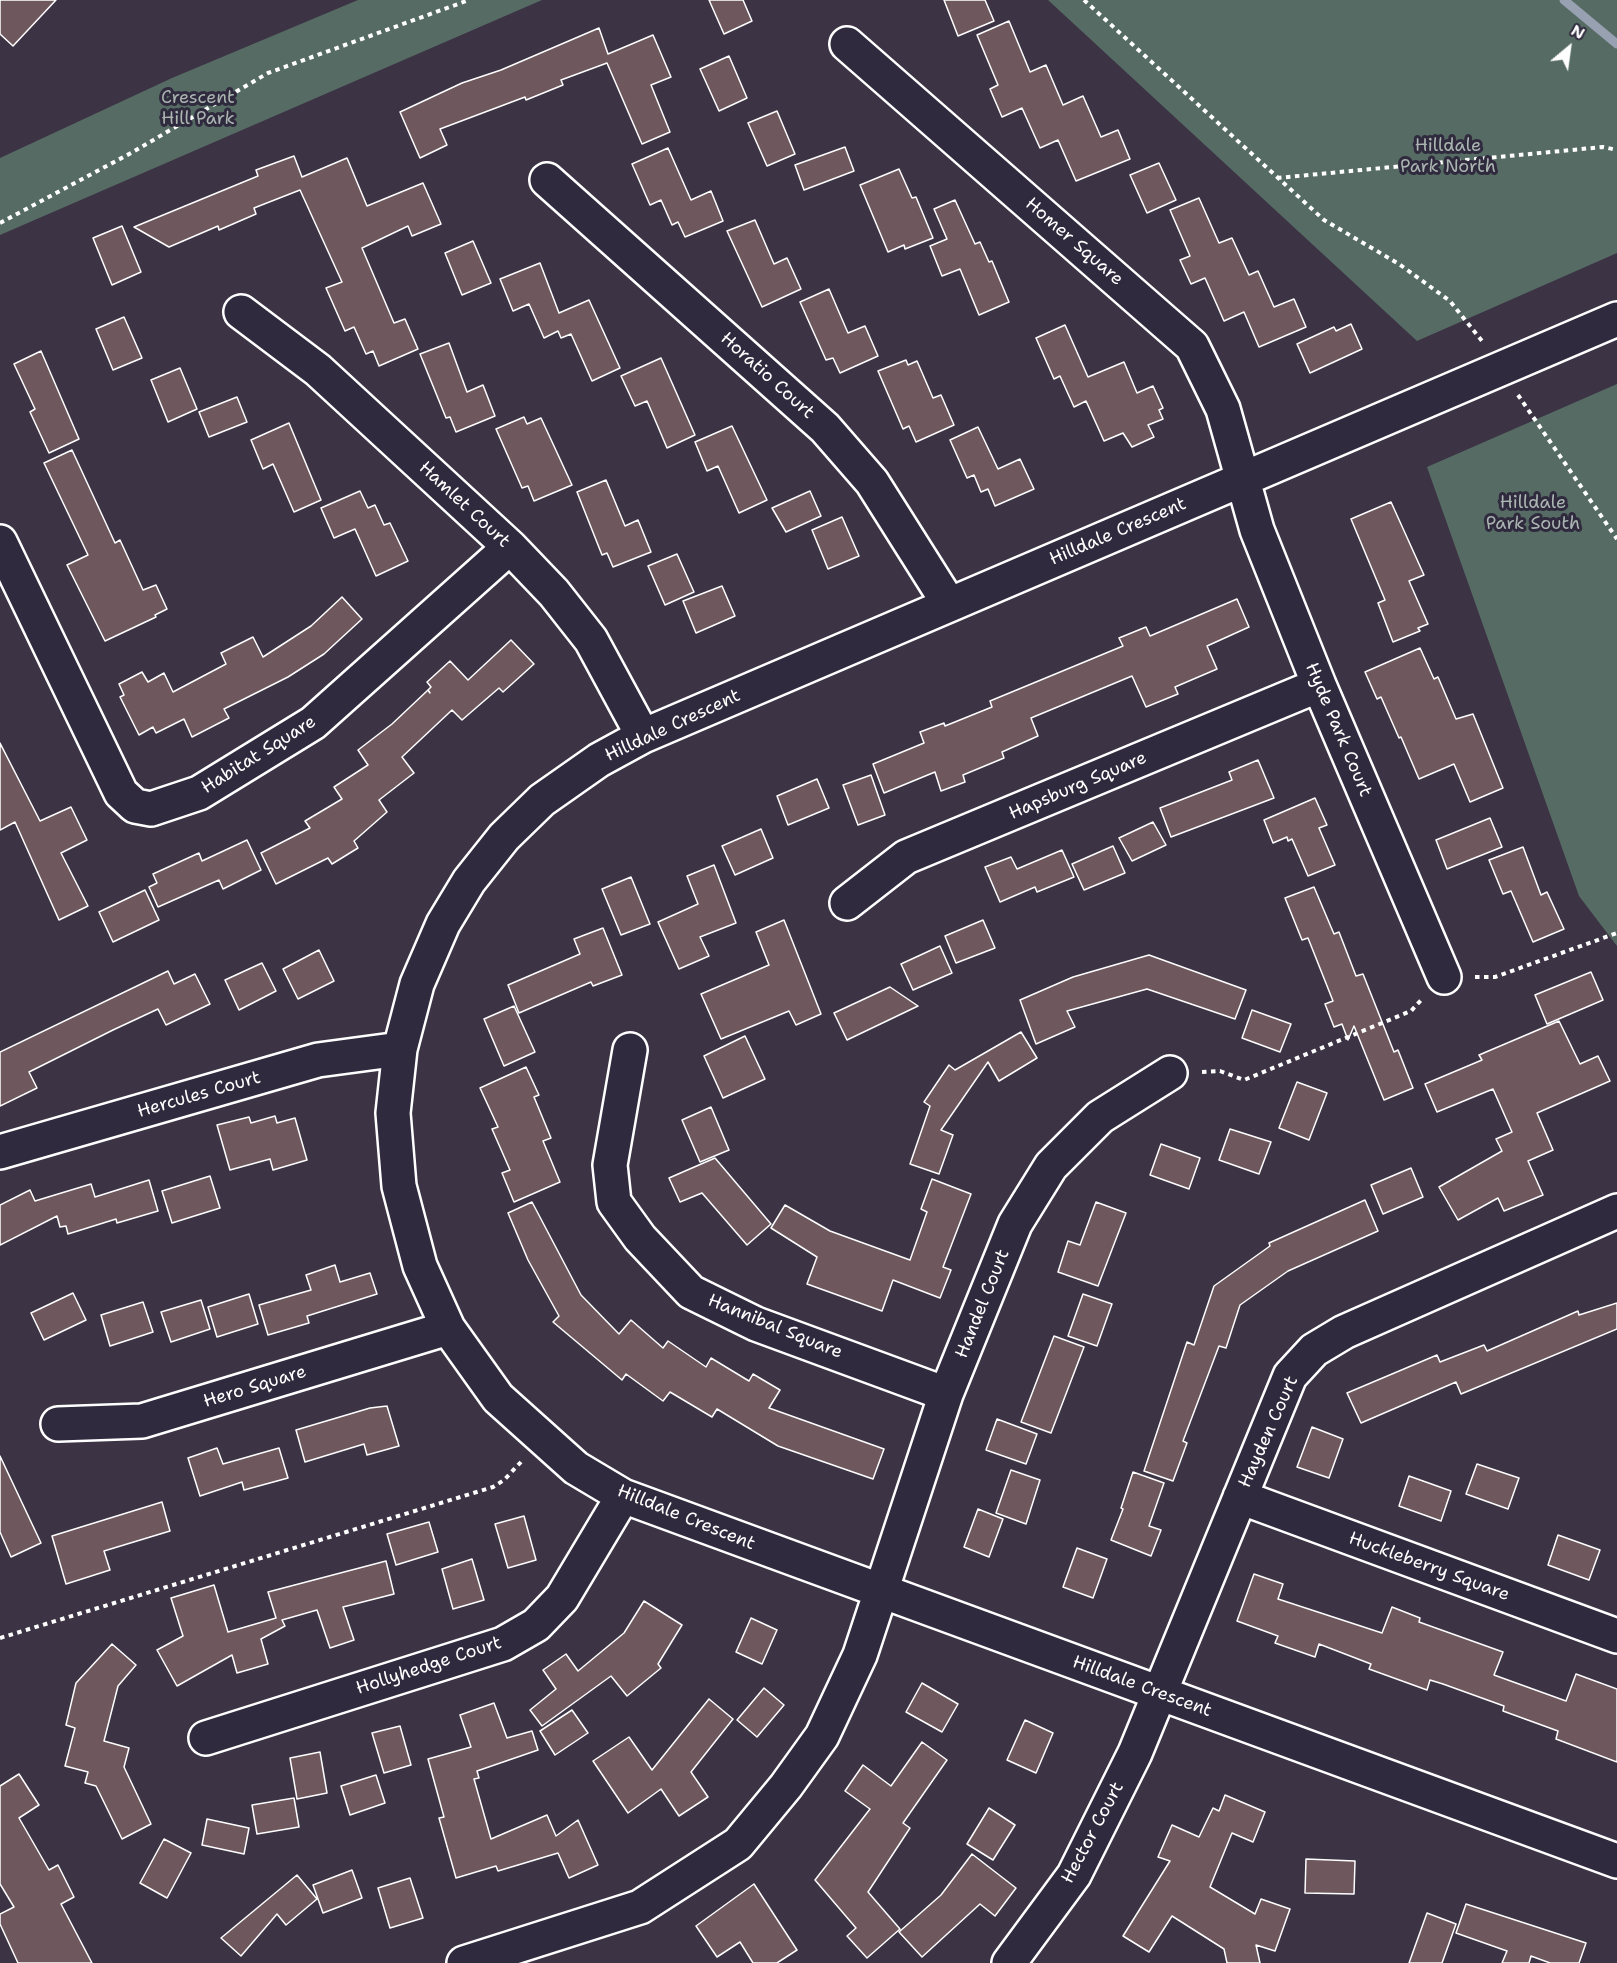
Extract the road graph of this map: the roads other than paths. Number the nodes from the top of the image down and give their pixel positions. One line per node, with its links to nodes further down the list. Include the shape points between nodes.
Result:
1 (847, 44): 5 (street, Homer Square, via 1192,346 1223,409)
2 (547, 180): 8 (street, Horatio Court, via 825,428 872,482)
3 (242, 312): 7 (street, Hamlet Court, via 318,370)
4 (1617, 319): 5 (street, Hilldale Crescent)
5 (1243, 480): 8 (street, Hilldale Crescent); 9 (street, Hyde Park Court, via 1257,530)
6 (0, 543): 7 (street, Habitat Square, via 121,793 135,806 151,809 199,793 313,723)
7 (510, 547): 10 (street, Hamlet Court, via 591,640)
8 (949, 604): 10 (street, Hilldale Crescent)
9 (1318, 686): 11 (street, Hapsburg Square, via 906,857); 12 (street, Hyde Park Court)
10 (643, 736): 13 (street, Hilldale Crescent, via 599,760 542,800 504,837 469,881 443,924 417,984)
11 (847, 903)
12 (1444, 976)
13 (400, 1049): 16 (street, Hercules Court, via 318,1060); 18 (street, Hilldale Crescent, via 393,1113 399,1185 420,1266)
14 (630, 1050): 19 (street, Hannibal Square, via 610,1165 614,1202 640,1238 691,1292 756,1324)
15 (1170, 1073): 19 (street, Handel Court, via 1100,1117 1051,1167 1016,1224)
16 (0, 1152)
17 (1617, 1211): 22 (street, Hayden Court, via 1344,1332 1314,1350 1290,1376)
18 (448, 1328): 20 (street, Hero Square, via 142,1421); 21 (street, Hilldale Crescent, via 498,1398 576,1468)
19 (946, 1394): 23 (street, Handel Court)
20 (58, 1424)
21 (623, 1496): 23 (street, Hilldale Crescent); 26 (street, Hollyhedge Court, via 562,1598 536,1625 519,1635 503,1644)
22 (1240, 1497): 24 (street, Huckleberry Square); 25 (street, Hayden Court)
23 (881, 1593): 25 (street, Hilldale Crescent); 28 (street, Handel Court, via 860,1654 822,1736 738,1844 640,1907)
24 (1617, 1636)
25 (1159, 1694): 27 (street, Hilldale Crescent); 29 (street, Hector Court, via 1135,1753 1074,1875)
26 (206, 1738)
27 (1617, 1861)
28 (464, 1963)
29 (1010, 1963)

